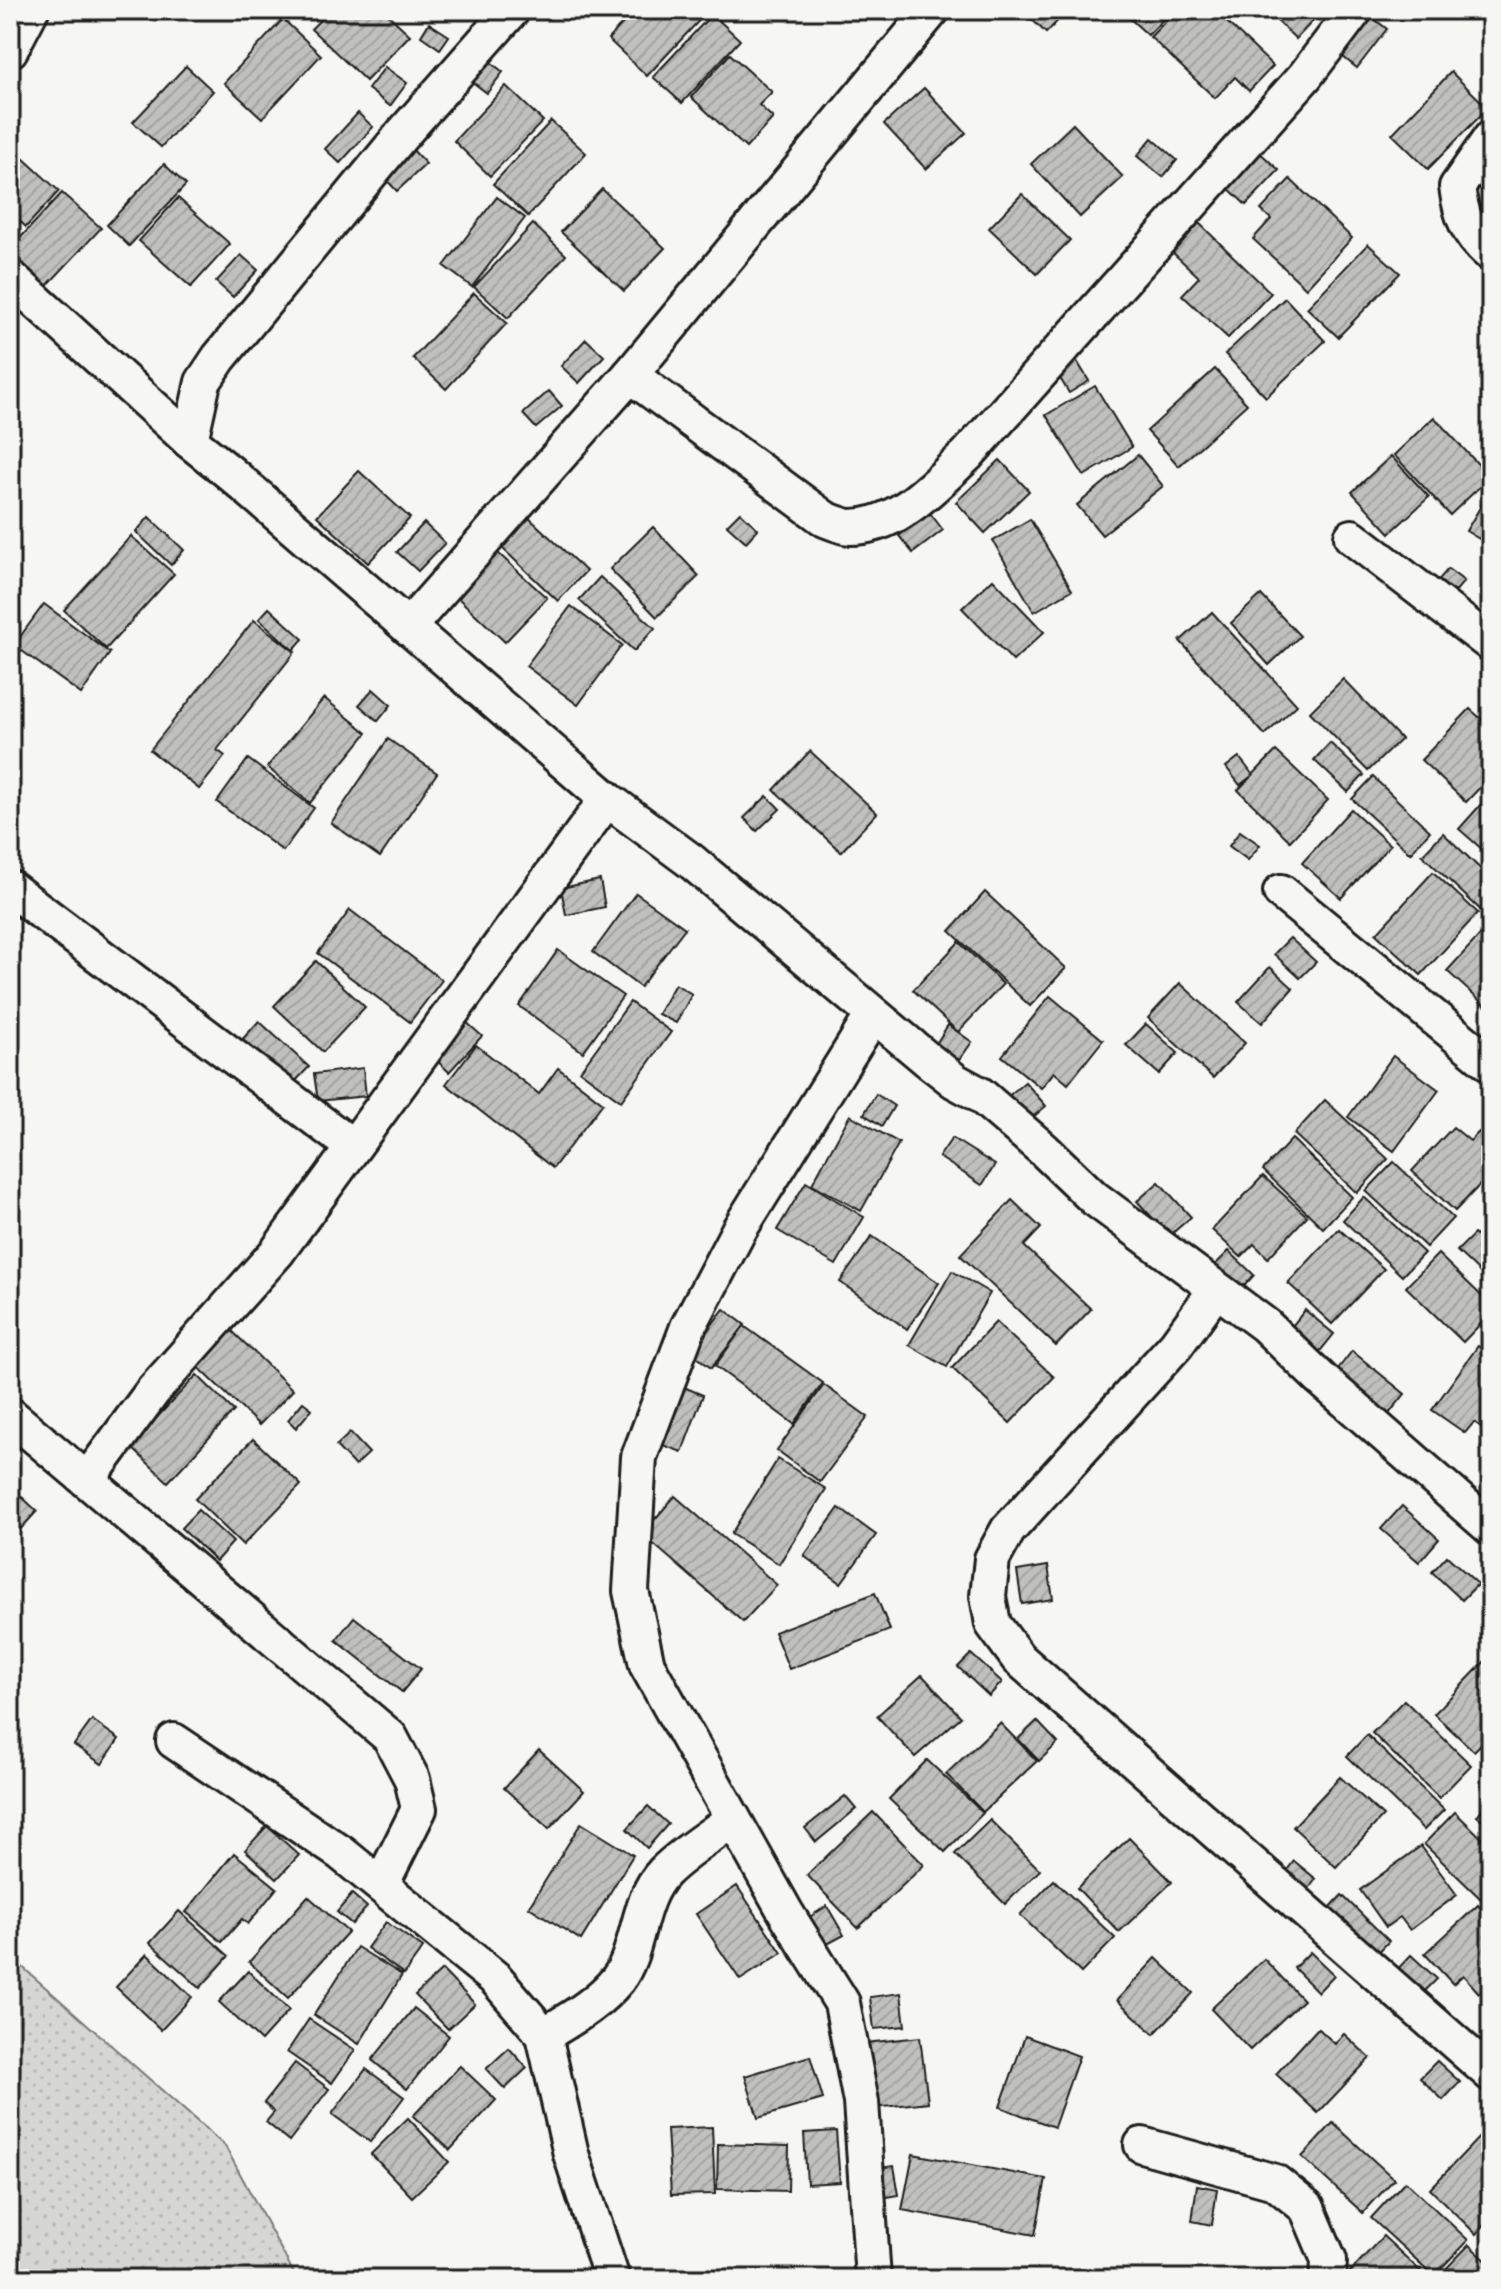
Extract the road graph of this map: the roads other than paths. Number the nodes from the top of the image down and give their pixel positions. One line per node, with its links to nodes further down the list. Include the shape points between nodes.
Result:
1 (31, 10): 5 (street)
2 (512, 10): 10 (street, via 219,358 203,382)
3 (932, 10): 9 (street)
4 (1355, 10): 9 (street, via 1253,136 967,455 912,505 873,523 847,527 825,519)
5 (10, 50)
6 (1491, 138): 7 (street, via 1457,187 1463,223)
7 (1491, 254)
8 (10, 277): 10 (street)
9 (630, 375): 12 (street)
10 (190, 441): 12 (street)
11 (1352, 537): 13 (street)
12 (408, 627): 14 (street)
13 (1491, 644)
14 (607, 799): 17 (street, via 691,861); 19 (street)
15 (10, 888): 19 (street)
16 (1281, 892): 18 (street)
17 (873, 1015): 20 (street, via 979,1094 1094,1198); 25 (street, via 739,1230 688,1327 639,1457 631,1591 647,1665)
18 (1491, 1064)
19 (353, 1147): 22 (street, via 277,1252 153,1391)
20 (1215, 1291): 23 (street, via 1265,1325); 28 (street, via 1176,1345 1008,1530 992,1559 988,1596 993,1624 1018,1658)
21 (10, 1415): 22 (street)
22 (88, 1479): 26 (street, via 390,1737 412,1779 419,1809)
23 (1491, 1528)
24 (174, 1741): 26 (street)
25 (733, 1819): 27 (street, via 663,1873 642,1909 619,1978 590,2006); 31 (street, via 842,2003 861,2102)
26 (381, 1885): 27 (street, via 496,1979)
27 (544, 2035): 30 (street, via 571,2154)
28 (1491, 2074)
29 (1142, 2145): 32 (street, via 1275,2182 1307,2208 1329,2260)
30 (612, 2279)
31 (873, 2279)
32 (1328, 2279)

